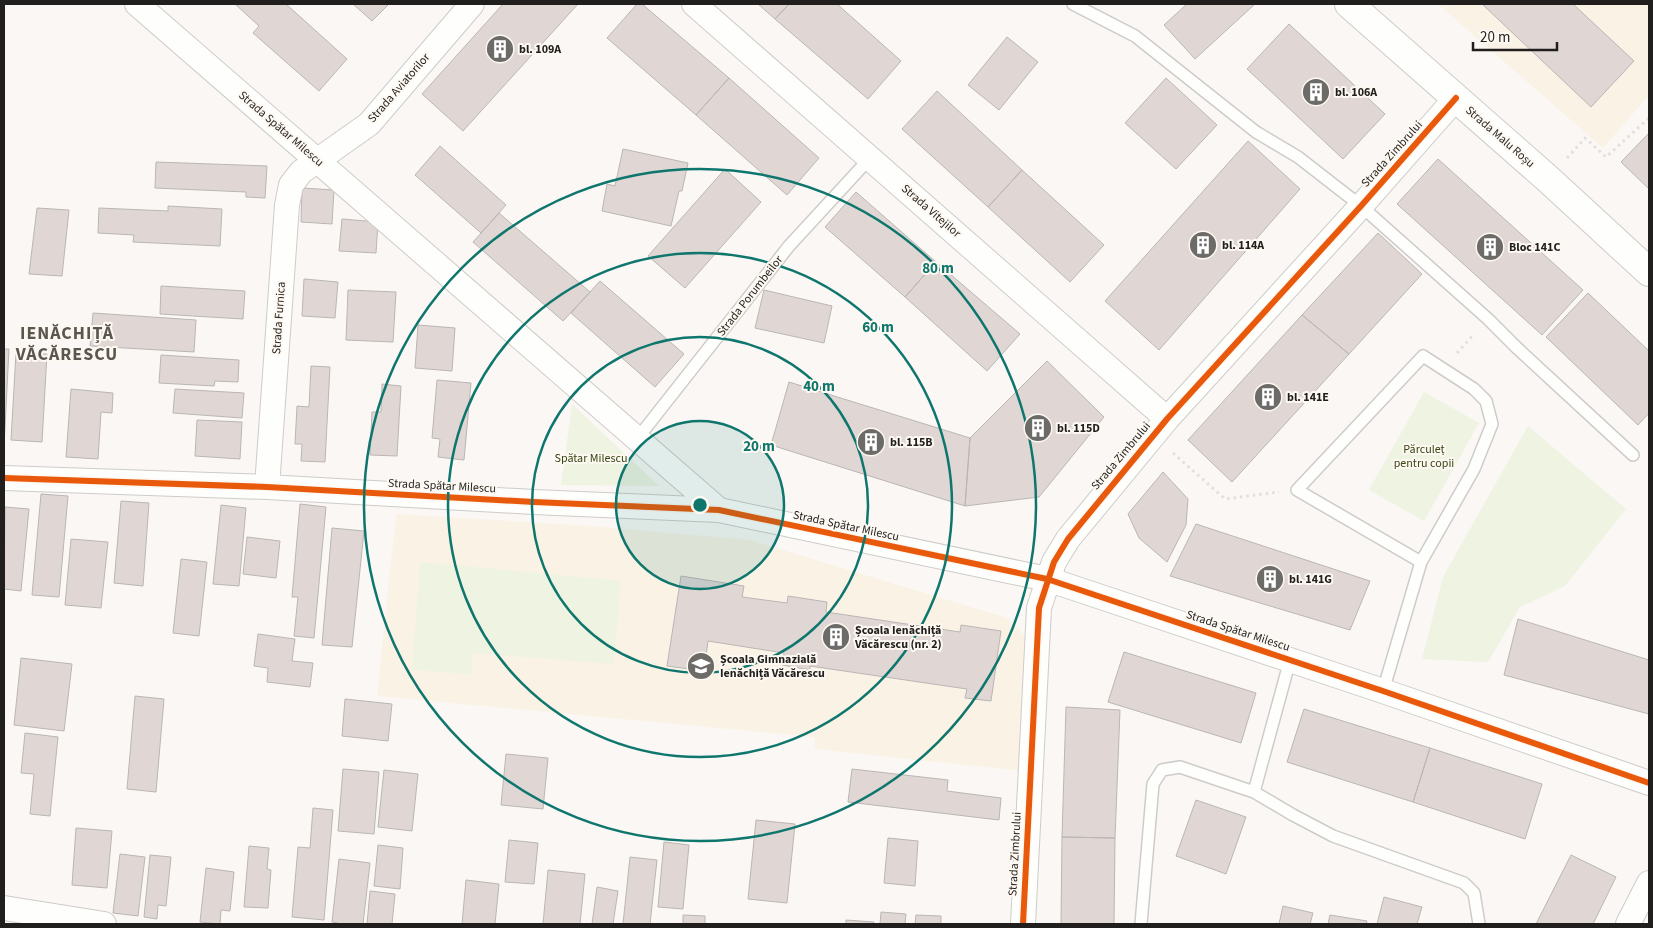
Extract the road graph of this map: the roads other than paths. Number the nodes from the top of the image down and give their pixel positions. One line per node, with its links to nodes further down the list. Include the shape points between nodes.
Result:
1 (137, 4): 8 (street, Strada Spătar Milescu)
2 (472, 4): 8 (street, Strada Aviatorilor, via 369,124)
3 (694, 4): 7 (street, Strada Vitejilor)
4 (1073, 4): 9 (lane, via 1135,36 1256,132 1298,157)
5 (1349, 4): 6 (main road, Strada Malu Roșu)
6 (1456, 98): 9 (street, Strada Zimbrului); 10 (main road, Strada Malu Roșu)
7 (870, 158): 11 (street, Strada Vitejilor); 12 (lane, Strada Porumbeilor, via 789,246)
8 (316, 160): 12 (street, Strada Spătar Milescu); 15 (street, Strada Furnica, via 300,172 291,185 287,205)
9 (1361, 206): 11 (street, Strada Zimbrului); 13 (lane, via 1488,318)
10 (1649, 272)
11 (1160, 427): 18 (street, Strada Zimbrului, via 1068,539)
12 (637, 439): 16 (street, Strada Spătar Milescu)
13 (1633, 455)
14 (4, 478): 15 (street, Strada Spătar Milescu)
15 (267, 487): 16 (street, Strada Spătar Milescu)
16 (719, 510): 18 (street, Strada Spătar Milescu)
17 (1420, 562): 17 (lane, via 1474,468 1492,424 1486,401 1474,389 1423,356 1297,490); 20 (lane)
18 (1047, 579): 19 (street, Strada Spătar Milescu); 26 (street, Strada Zimbrului, via 1039,608)
19 (1290, 660): 20 (street, Strada Spătar Milescu); 22 (lane)
20 (1383, 691): 21 (street, Strada Spătar Milescu)
21 (1649, 783)
22 (1254, 792): 27 (lane, via 1180,767 1162,770 1152,784); 28 (lane, via 1333,836 1464,883 1474,893)
23 (1649, 883): 29 (street)
24 (4, 908): 25 (street)
25 (104, 924)
26 (1023, 924)
27 (1141, 924)
28 (1479, 924)
29 (1628, 924)

